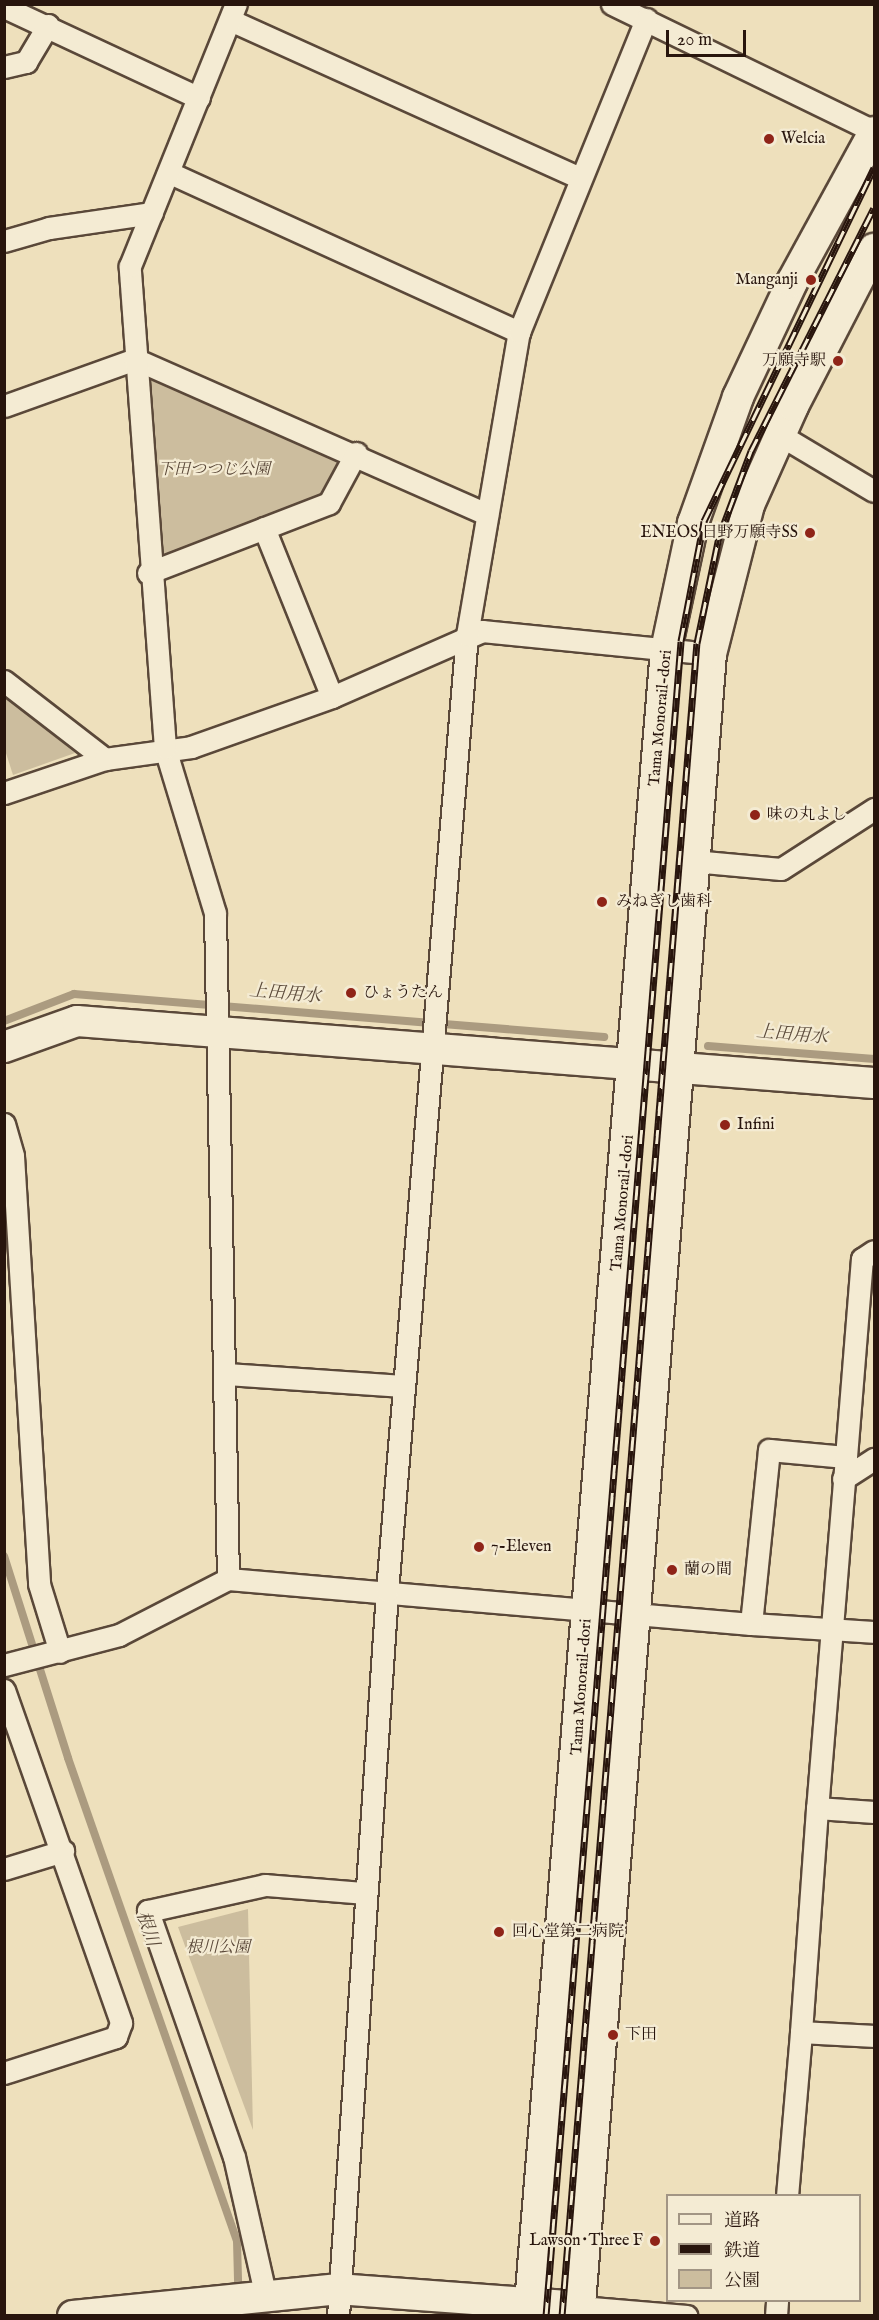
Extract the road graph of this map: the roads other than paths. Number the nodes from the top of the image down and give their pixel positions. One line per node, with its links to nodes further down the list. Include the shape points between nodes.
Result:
1 (612, 4): 4 (street)
2 (4, 7): 5 (street)
3 (233, 12): 7 (street); 10 (street)
4 (646, 20): 8 (street); 10 (street)
5 (48, 25): 6 (street, via 26,62); 7 (street)
6 (4, 67)
7 (199, 98): 9 (street)
8 (874, 131): 24 (main road, Tama Monorail-dori, via 792,282 738,397 693,523)
9 (170, 173): 11 (street); 14 (street)
10 (580, 178): 14 (street)
11 (152, 213): 12 (street, via 49,228); 15 (street, via 130,266)
12 (4, 241)
13 (874, 249): 17 (main road)
14 (519, 332): 20 (street)
15 (135, 359): 16 (street); 18 (street); 22 (street)
16 (4, 406)
17 (780, 435): 19 (street); 25 (main road, via 737,542)
18 (356, 453): 20 (street); 21 (street, via 329,503)
19 (874, 491)
20 (487, 514): 23 (street)
21 (264, 528): 22 (street); 27 (street)
22 (148, 573): 28 (street, via 158,608)
23 (467, 635): 24 (street, via 483,631); 27 (street); 34 (street)
24 (666, 650): 25 (street); 36 (main road, Tama Monorail-dori)
25 (711, 654): 32 (main road)
26 (4, 681): 29 (street)
27 (332, 697): 28 (street, via 191,747)
28 (165, 747): 29 (street); 33 (street, via 215,913)
29 (105, 759): 30 (street)
30 (4, 793)
31 (874, 809): 32 (street, via 782,869)
32 (693, 861): 37 (main road)
33 (215, 1026): 34 (main road); 35 (main road, via 77,1021); 41 (street)
34 (436, 1044): 36 (main road); 42 (street)
35 (4, 1047)
36 (634, 1066): 37 (main road); 48 (main road, Tama Monorail-dori)
37 (678, 1070): 38 (main road); 49 (main road)
38 (874, 1083)
39 (4, 1124): 53 (street, via 13,1156 39,1584)
40 (874, 1251): 43 (street, via 862,1259)
41 (226, 1374): 42 (street); 46 (street)
42 (404, 1386): 47 (street)
43 (846, 1457): 45 (street); 50 (street, via 769,1450)
44 (874, 1459): 45 (street)
45 (843, 1479): 51 (street)
46 (228, 1579): 47 (street); 53 (street, via 120,1635)
47 (387, 1591): 48 (street); 60 (street)
48 (588, 1607): 49 (street); 67 (main road, Tama Monorail-dori)
49 (632, 1613): 50 (street); 68 (main road)
50 (751, 1624): 51 (street)
51 (830, 1628): 52 (street); 56 (street)
52 (874, 1632)
53 (55, 1653): 54 (street)
54 (9, 1664)
55 (4, 1690): 58 (street)
56 (817, 1808): 57 (street); 61 (street)
57 (874, 1812)
58 (63, 1851): 59 (street); 63 (street, via 121,2024 116,2037)
59 (4, 1869)
60 (365, 1893): 65 (street, via 265,1885 148,1911 234,2157); 66 (street)
61 (801, 2032): 62 (street); 64 (street)
62 (874, 2036)
63 (4, 2073)
64 (787, 2194)
65 (257, 2294): 66 (main road); 69 (main road)
66 (337, 2302): 67 (main road)
67 (529, 2309): 68 (main road)
68 (580, 2311): 71 (street)
69 (123, 2312): 70 (main road)
70 (73, 2316)
71 (687, 2316)

